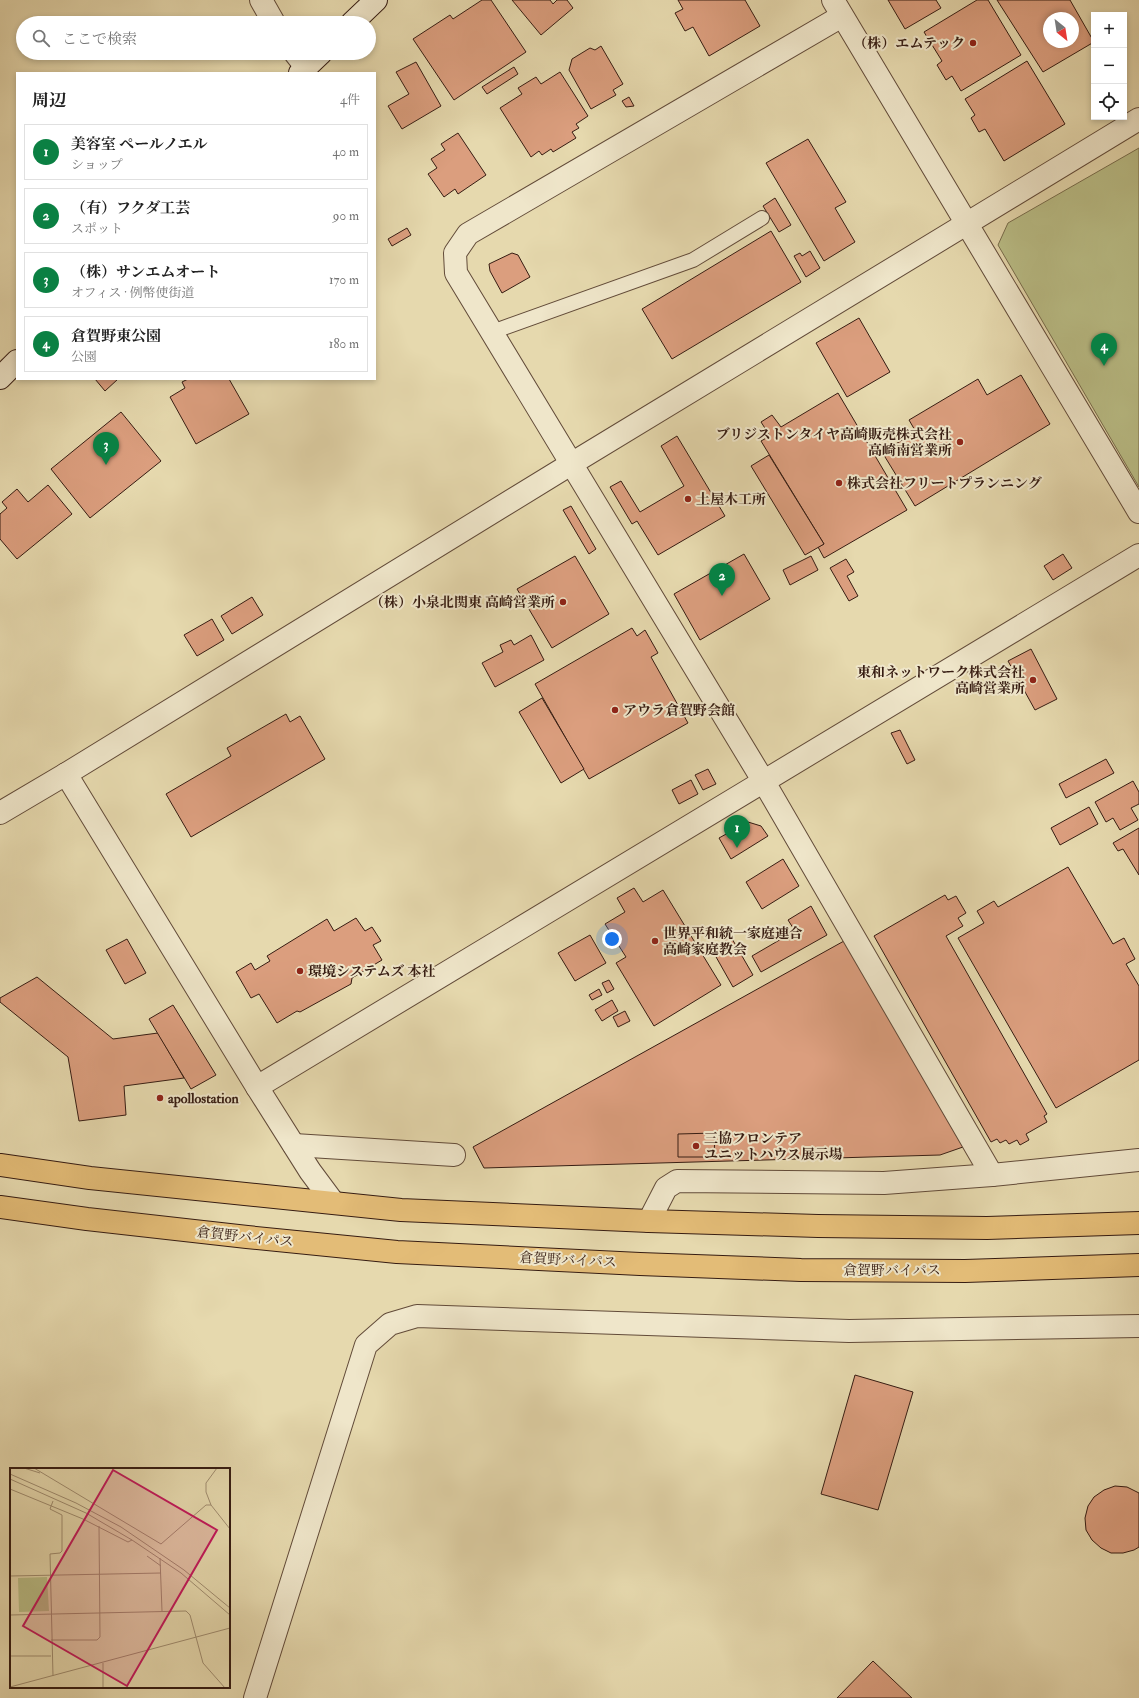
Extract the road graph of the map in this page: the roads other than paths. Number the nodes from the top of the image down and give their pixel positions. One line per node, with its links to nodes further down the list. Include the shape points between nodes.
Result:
1 (261, 0): 4 (street)
2 (376, 0): 5 (street)
3 (837, 8): 8 (street); 9 (street, via 468,234 455,253 456,273)
4 (270, 16)
5 (359, 16)
6 (1139, 119): 8 (street)
7 (762, 218): 9 (lane, via 693,260)
8 (967, 225): 12 (street); 13 (street)
9 (492, 332): 12 (street)
10 (16, 362): 11 (street)
11 (0, 378)
12 (571, 464): 15 (street); 16 (street)
13 (1139, 512)
14 (1139, 555): 16 (street)
15 (66, 774): 17 (street); 18 (street)
16 (764, 782): 18 (street); 23 (street)
17 (0, 813)
18 (257, 1087): 19 (street)
19 (294, 1145): 20 (street); 24 (street)
20 (454, 1155)
21 (1139, 1160): 23 (street)
22 (0, 1165): 24 (highway, via 106,1180)
23 (992, 1174): 26 (street, via 884,1183 677,1180 666,1188)
24 (333, 1202): 26 (highway, via 401,1210)
25 (0, 1207): 28 (highway, 倉賀野バイパス, via 247,1237 452,1255 801,1270 964,1271)
26 (649, 1221): 27 (highway, via 987,1228)
27 (1139, 1223)
28 (1139, 1265)
29 (1139, 1326): 30 (street, via 849,1331 417,1316 390,1324 366,1345)
30 (255, 1698)

